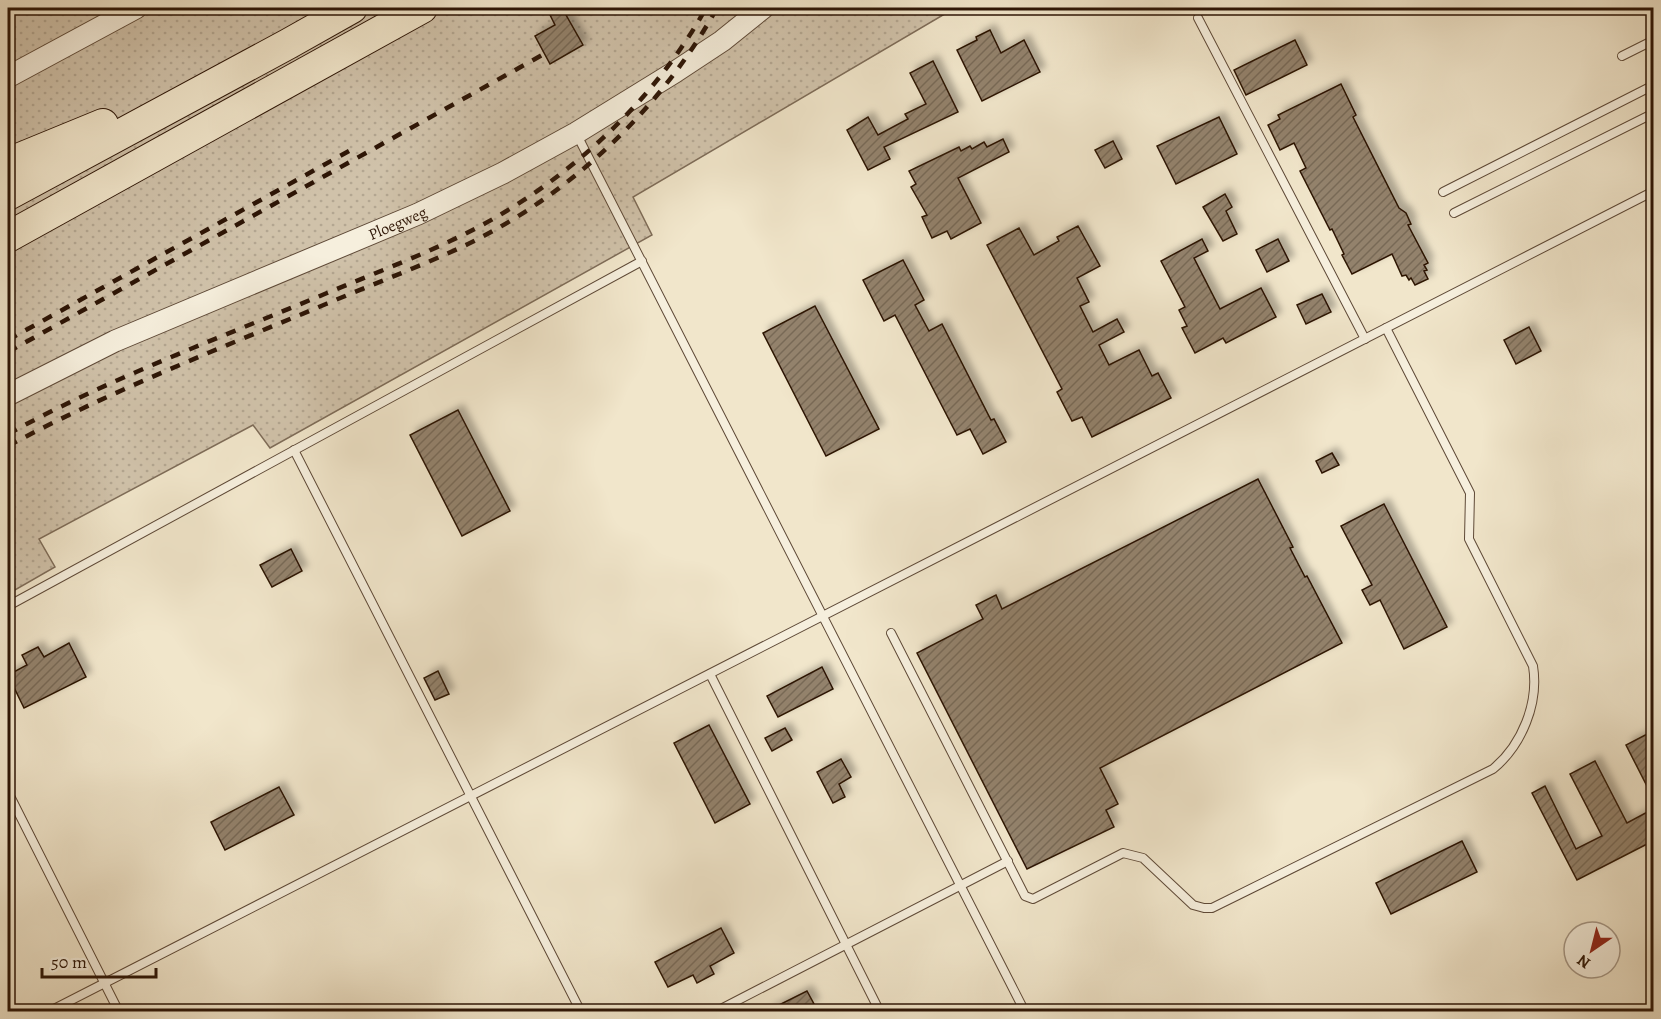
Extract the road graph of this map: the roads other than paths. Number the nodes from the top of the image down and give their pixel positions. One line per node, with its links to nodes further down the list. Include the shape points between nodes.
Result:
1 (136, 8): 9 (street)
2 (352, 8): 7 (highway)
3 (422, 8): 18 (highway)
4 (763, 8): 12 (street, Ploegweg, via 722,41)
5 (1198, 18): 21 (lane)
6 (1653, 40): 8 (lane)
7 (288, 44): 13 (highway); 16 (highway)
8 (1622, 56)
9 (8, 77)
10 (1650, 87): 15 (lane)
11 (1653, 113): 17 (lane)
12 (576, 133): 19 (lane); 22 (street, Ploegweg, via 418,214 114,341)
13 (8, 163)
14 (1653, 191): 20 (lane)
15 (1443, 192)
16 (8, 195)
17 (1454, 213)
18 (8, 237)
19 (642, 261): 23 (lane); 25 (lane)
20 (1386, 328): 21 (lane); 30 (lane, via 1470,493 1469,539 1533,666 1535,680 1526,722 1506,758 1493,769 1212,908 1193,905 1135,855 1123,854 1033,899 1025,896)
21 (1365, 339): 25 (lane)
22 (8, 395)
23 (294, 450): 24 (lane); 29 (lane)
24 (8, 606)
25 (823, 616): 27 (lane); 31 (lane)
26 (891, 633): 30 (lane)
27 (710, 674): 29 (lane); 32 (lane)
28 (8, 792): 33 (lane)
29 (470, 796): 33 (lane); 36 (lane)
30 (1008, 861): 31 (lane)
31 (961, 886): 32 (lane); 39 (lane)
32 (846, 944): 37 (lane); 38 (lane)
33 (104, 983): 34 (lane); 35 (lane)
34 (48, 1011)
35 (119, 1011)
36 (580, 1011)
37 (716, 1011)
38 (880, 1011)
39 (1025, 1011)

